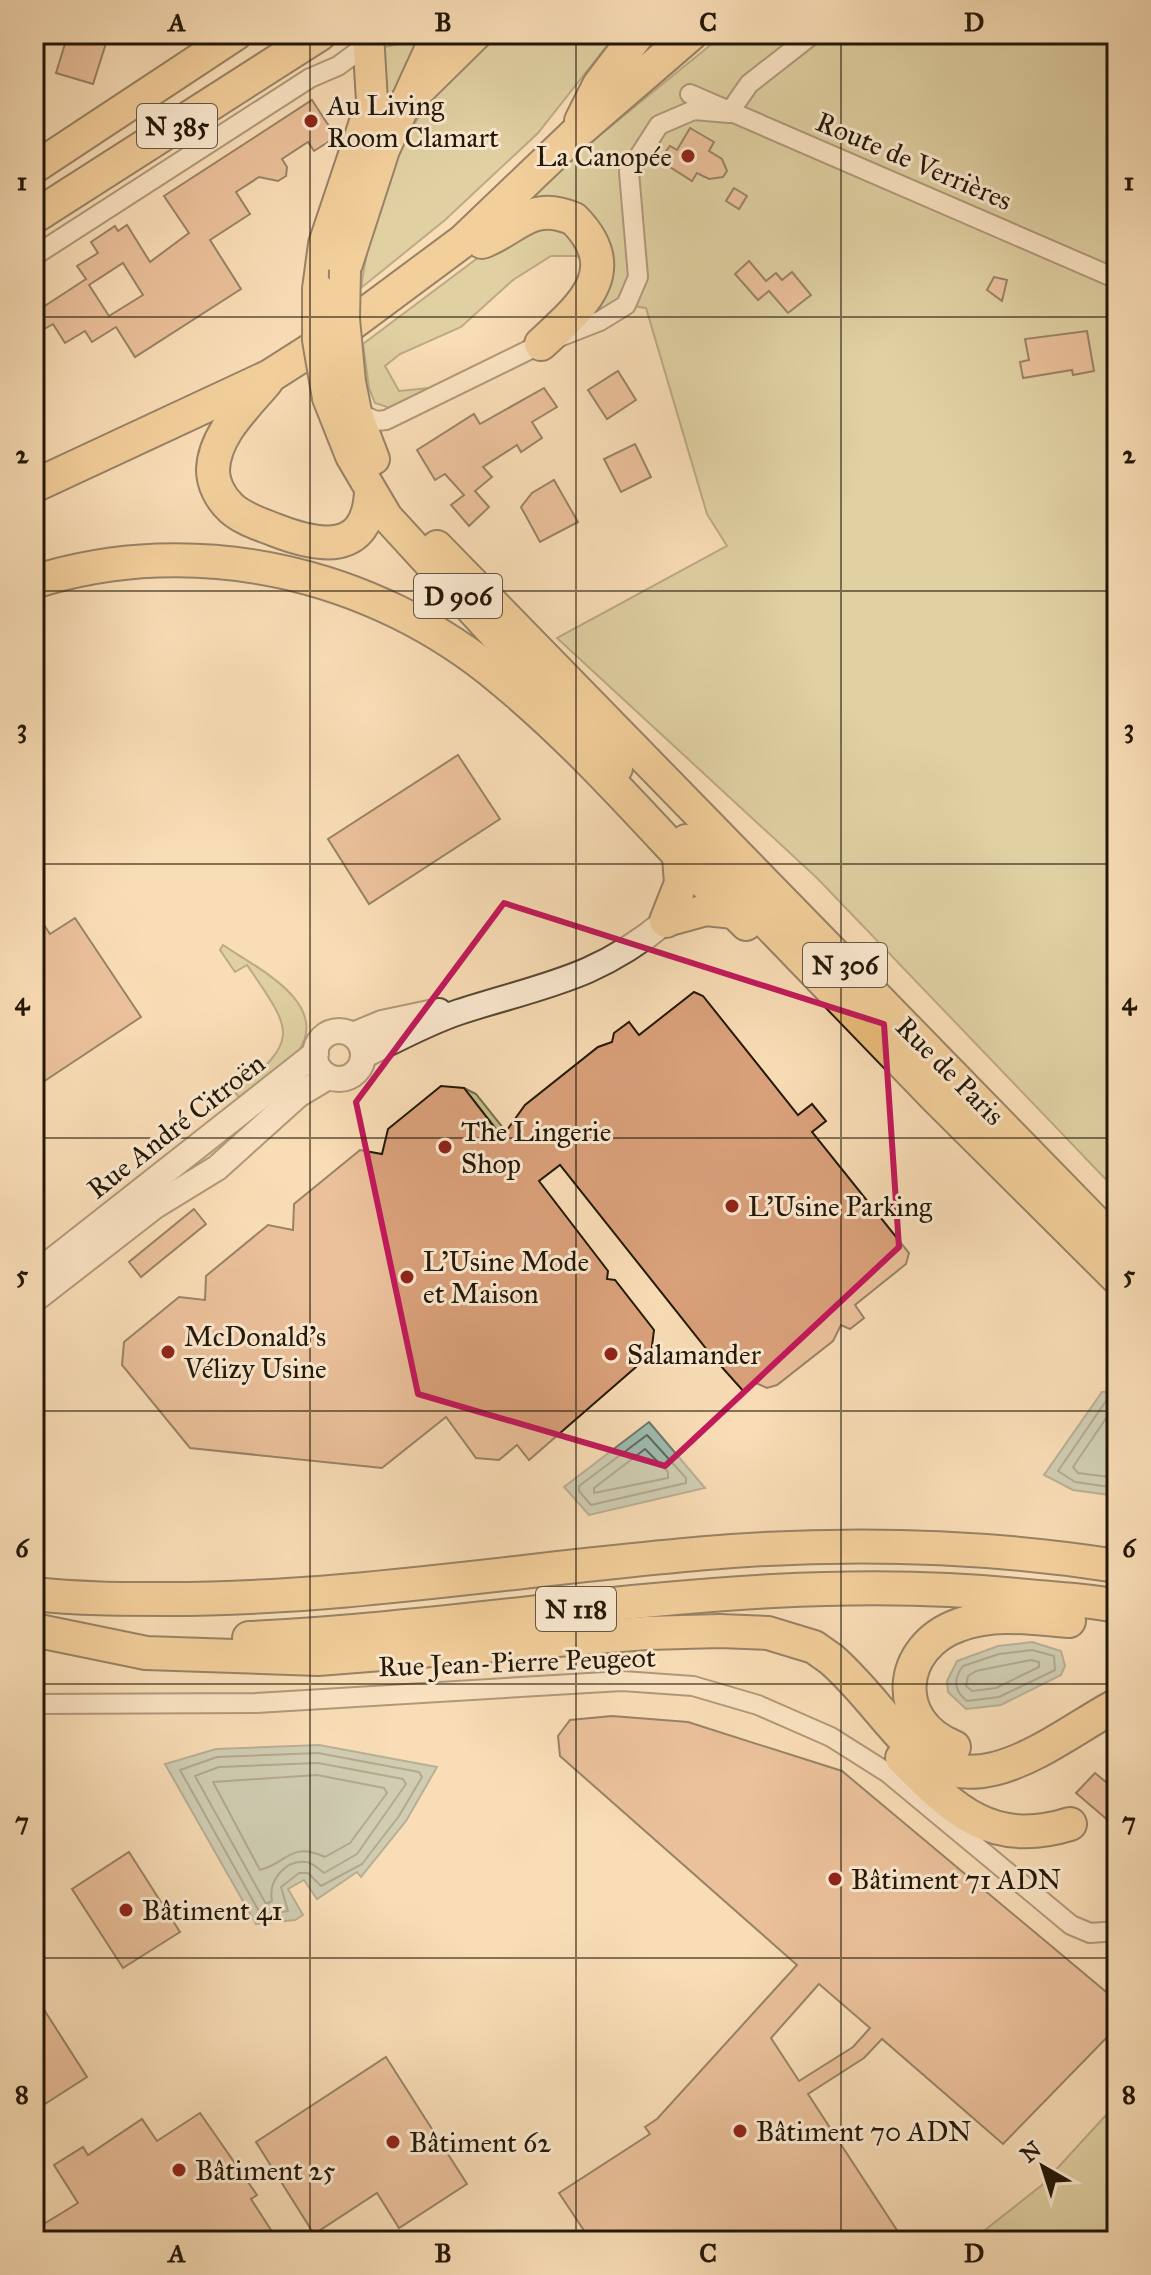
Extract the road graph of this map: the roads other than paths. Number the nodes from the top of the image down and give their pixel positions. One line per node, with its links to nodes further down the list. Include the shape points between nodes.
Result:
1 (237, 34): 14 (main road)
2 (322, 34): 9 (street); 15 (highway, N 385)
3 (437, 34): 11 (main road, D 906)
4 (475, 34): 11 (highway)
5 (638, 34): 13 (highway, via 599,85)
6 (691, 34): 13 (highway)
7 (813, 34): 12 (street, via 749,84)
8 (373, 37): 9 (street, via 342,64); 21 (main road, D 906, bridge, via 372,101 324,244 318,289 318,340)
9 (310, 78): 17 (street)
10 (690, 94): 12 (street, Route de Verrières)
11 (408, 100): 21 (main road, D 906, bridge, via 368,193 345,270)
12 (729, 113): 18 (street, Route de Verrières); 19 (street, via 694,110 659,125 629,172 638,277 626,305)
13 (574, 135): 16 (highway)
14 (38, 157)
15 (34, 217)
16 (463, 241): 19 (highway, via 484,242 538,214 565,215 586,232 597,251 597,278 573,314); 20 (highway, via 350,325)
17 (34, 256)
18 (1117, 279)
19 (541, 344): 22 (street, via 386,420)
20 (270, 376): 23 (highway); 24 (highway, via 226,432 216,456 216,485 230,508 307,543 333,544 362,526)
21 (339, 390): 22 (main road, D 906); 24 (main road, D 906)
22 (356, 412): 26 (main road, D 906, via 380,471 420,527 487,593)
23 (34, 486)
24 (371, 493): 26 (main road, D 906, via 412,547)
25 (34, 582): 27 (highway, via 99,566 225,561 290,571 399,612 503,680)
26 (634, 768): 33 (main road, Rue de Paris / N 306); 34 (main road, Rue de Paris / N 306)
27 (679, 857): 28 (highway); 29 (highway, via 681,883)
28 (734, 913): 29 (main road, via 706,910); 33 (main road, via 871,1049)
29 (666, 921): 30 (street, via 590,972)
30 (358, 1045): 31 (street, via 341,1031 328,1034); 32 (street, via 351,1075)
31 (316, 1053): 32 (street); 35 (street, Rue André Citroën)
32 (328, 1077): 37 (street, Rue André Citroën, via 298,1095 217,1168 155,1206)
33 (936, 1099): 36 (main road, N 306)
34 (1117, 1243)
35 (34, 1275)
36 (1117, 1279)
37 (34, 1300)
38 (1117, 1566): 41 (highway, N 118, via 966,1548 830,1547 731,1551 356,1592)
39 (34, 1578): 41 (highway)
40 (34, 1594): 41 (highway, N 118)
41 (229, 1599)
42 (1117, 1606): 44 (highway, N 118, via 909,1586 855,1587 704,1594 420,1626 250,1638)
43 (1117, 1627): 46 (highway, via 1010,1618 959,1624 926,1644 910,1673 909,1688 917,1719 927,1731 966,1751 1001,1746)
44 (34, 1630): 45 (highway, via 146,1653 318,1659)
45 (720, 1631): 48 (highway, via 768,1633 814,1647 847,1672 911,1746 958,1771 985,1772 1011,1765); 49 (highway, via 784,1652 822,1674 919,1776 987,1827 1042,1833)
46 (1117, 1686)
47 (34, 1704): 50 (street, Rue Jean-Pierre Peugeot, via 256,1703 622,1681 693,1686 758,1705 831,1737 888,1773 1071,1925 1090,1933)
48 (1117, 1705)
49 (1070, 1824)
50 (1117, 1931)

